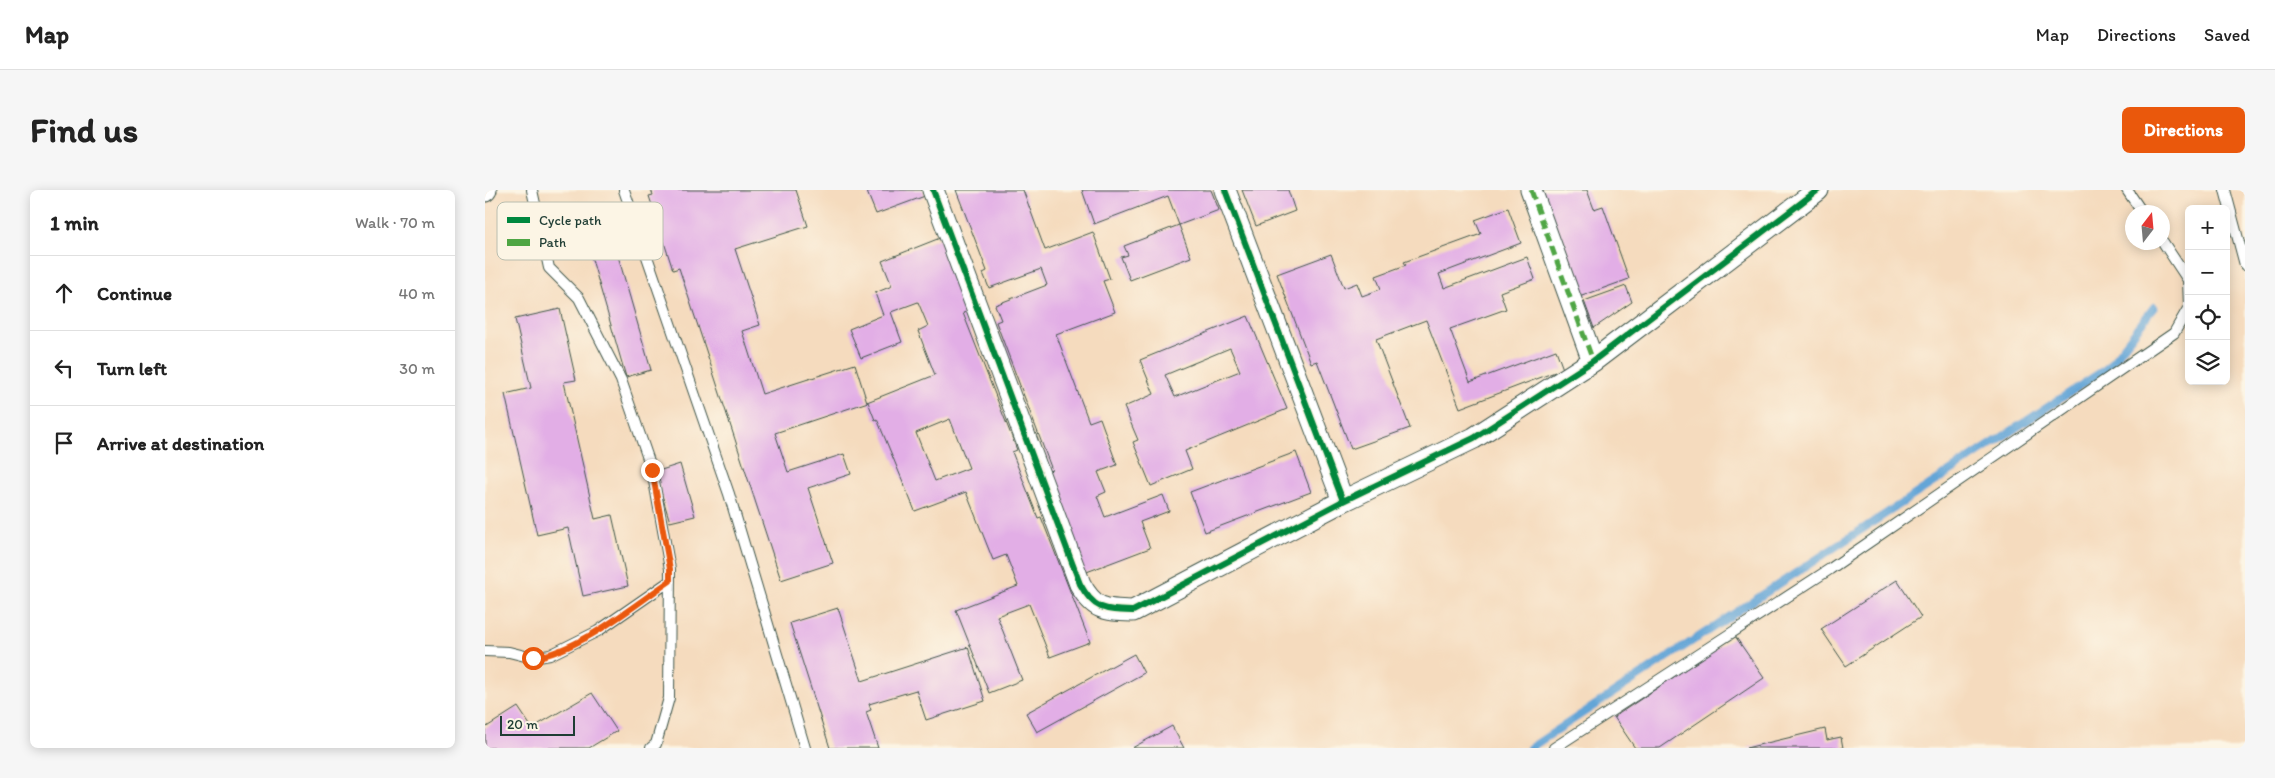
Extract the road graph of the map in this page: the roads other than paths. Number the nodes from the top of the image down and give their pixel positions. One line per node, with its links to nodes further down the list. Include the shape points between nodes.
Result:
1 (623, 190): 8 (lane)
2 (933, 190): 15 (street, via 1076,575 1089,601 1110,610 1133,611)
3 (1225, 190): 15 (street)
4 (1531, 190): 14 (street)
5 (1818, 190): 14 (street)
6 (2127, 190): 9 (lane)
7 (2225, 190): 13 (lane)
8 (627, 202)
9 (2137, 205)
10 (2168, 250): 20 (lane, via 2188,280 2189,307 2174,332 1830,568)
11 (547, 260): 16 (lane, via 549,268 579,298 621,380 652,470)
12 (647, 260): 19 (lane, via 729,494)
13 (2245, 265)
14 (1593, 361): 15 (street, via 1474,438)
15 (1343, 501)
16 (670, 581): 17 (lane, via 598,630 550,655 533,658); 18 (lane, via 669,698)
17 (485, 651)
18 (656, 747)
19 (805, 748)
20 (1553, 748)

